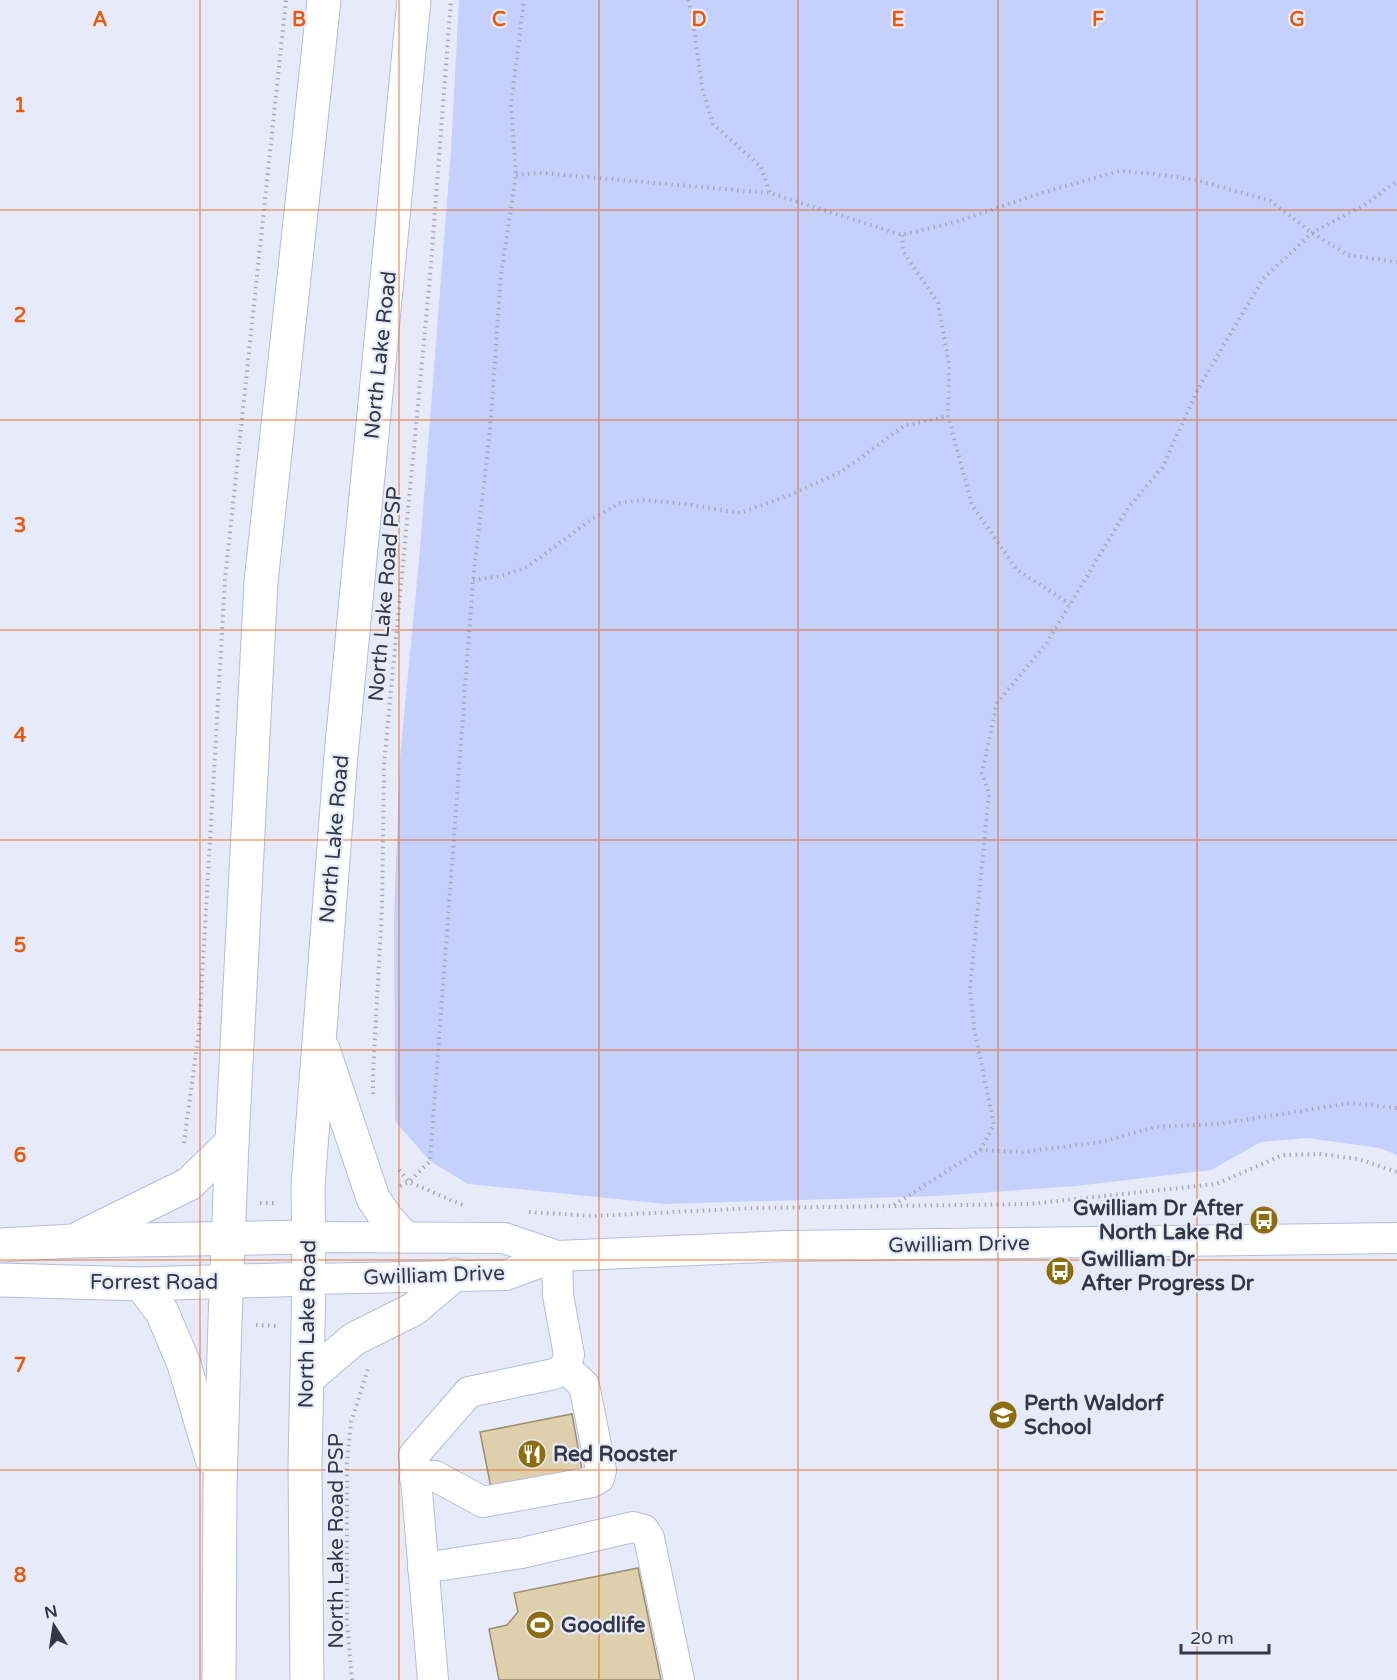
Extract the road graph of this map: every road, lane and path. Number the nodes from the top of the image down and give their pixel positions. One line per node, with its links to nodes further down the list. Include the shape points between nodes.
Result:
1 (324, 0): 18 (main road, via 261,582)
2 (414, 0): 15 (main road, North Lake Road, via 342,743)
3 (451, 0): 16 (path, North Lake Road PSP, via 431,265 384,765)
4 (524, 0): 6 (path, via 511,105)
5 (688, 0): 8 (path, via 702,87 713,124 761,167)
6 (516, 175): 8 (path, via 541,173); 13 (path, via 501,274 490,430)
7 (1397, 181): 9 (path, via 1366,204)
8 (770, 192): 10 (path)
9 (1312, 233): 10 (path, via 1271,201 1196,180 1119,171); 11 (path, via 1348,255); 14 (path, via 1263,279 1199,387 1162,468 1128,507)
10 (902, 235): 12 (path, via 903,251 938,303 949,364)
11 (1397, 262)
12 (948, 416): 13 (path, via 904,426 841,472 740,513 641,500 620,503 527,567); 14 (path, via 972,505 1017,570)
13 (473, 580): 22 (path, via 430,1161)
14 (1070, 604): 19 (path, via 1046,644 997,703 982,773 989,793 970,988 994,1125)
15 (318, 1036): 23 (main road, North Lake Road); 28 (main road, via 373,1198)
16 (373, 1096)
17 (1397, 1108): 19 (path, via 1351,1103 1218,1124 1155,1127 1102,1142 1023,1152)
18 (232, 1142): 24 (main road); 32 (main road, via 189,1184)
19 (980, 1150): 25 (path)
20 (393, 1163): 22 (path)
21 (1397, 1172): 25 (path, via 1358,1159 1283,1155 1221,1183 1200,1187 1029,1204)
22 (409, 1182): 26 (path, via 462,1206)
23 (308, 1203): 24 (path); 29 (main road, North Lake Road)
24 (230, 1204): 31 (main road)
25 (894, 1205): 27 (path, via 593,1216)
26 (473, 1207)
27 (528, 1212)
28 (403, 1236): 29 (street, Gwilliam Drive); 34 (street, Gwilliam Drive, via 504,1238)
29 (308, 1237): 31 (main road, Forrest Road); 36 (main road, North Lake Road)
30 (1397, 1238): 34 (street, Gwilliam Drive, via 787,1246)
31 (228, 1240): 32 (main road, Forrest Road); 38 (main road)
32 (72, 1241): 33 (main road, Forrest Road)
33 (0, 1245)
34 (557, 1256): 35 (street, Gwilliam Drive, via 507,1275); 42 (street, via 558,1294 569,1355)
35 (454, 1275): 36 (street, Gwilliam Drive); 44 (main road, via 414,1309 354,1339)
36 (309, 1279): 38 (main road, Forrest Road); 41 (main road, North Lake Road)
37 (0, 1280): 39 (main road, Forrest Road)
38 (227, 1282): 39 (main road, Forrest Road); 40 (main road)
39 (141, 1284): 46 (main road, via 162,1312 184,1364)
40 (225, 1321): 41 (path); 46 (main road)
41 (308, 1327): 44 (main road, North Lake Road)
42 (565, 1368): 45 (street, via 554,1374 469,1392 414,1455); 45 (street, via 584,1386 601,1470 599,1478 483,1502 435,1476)
43 (369, 1370): 50 (path, North Lake Road PSP, via 351,1422 347,1463 347,1622)
44 (307, 1379): 49 (main road, North Lake Road)
45 (416, 1478): 47 (street)
46 (220, 1487): 48 (main road)
47 (423, 1568): 51 (street); 52 (street, via 522,1553 633,1527 644,1530 649,1538)
48 (219, 1680)
49 (307, 1680)
50 (352, 1680)
51 (433, 1680)
52 (679, 1680)

